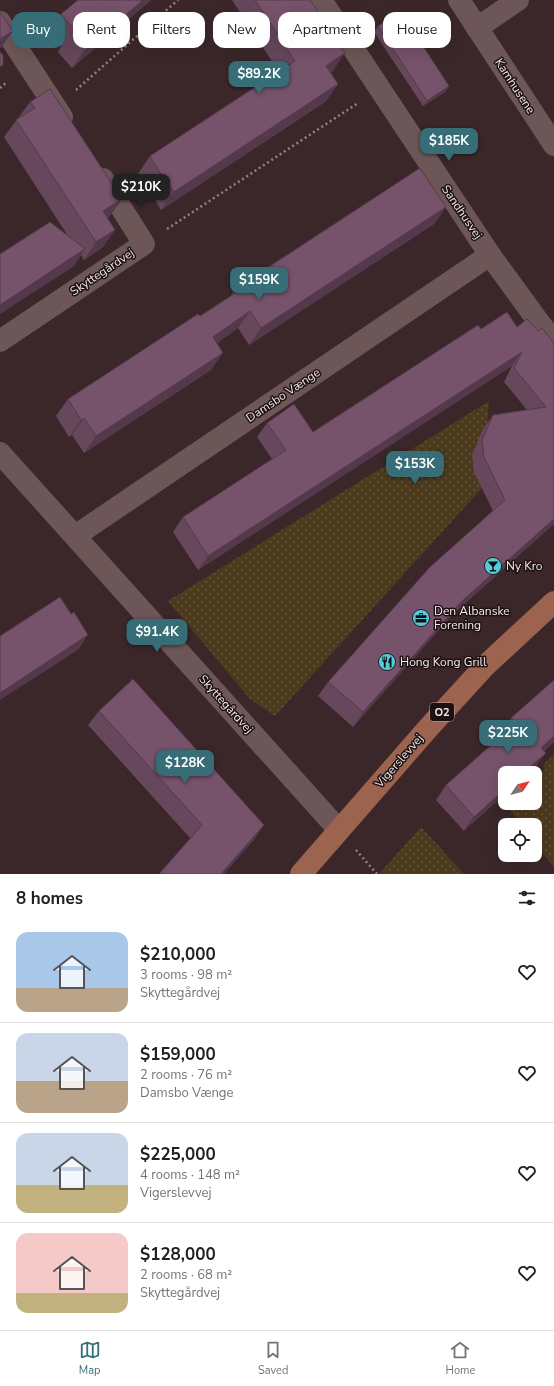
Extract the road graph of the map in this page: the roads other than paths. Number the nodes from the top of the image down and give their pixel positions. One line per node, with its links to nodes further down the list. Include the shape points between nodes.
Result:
1 (321, 0): 9 (street, Sandhusvej)
2 (458, 0): 5 (street, Kamhusene)
3 (518, 0): 5 (street)
4 (0, 22): 6 (street)
5 (477, 28): 7 (street, Kamhusene)
6 (73, 133)
7 (554, 145)
8 (94, 166): 10 (street, Skyttegårdvej, via 144,244)
9 (490, 255): 11 (street, Sandhusvej); 13 (street, Damsbo Vænge)
10 (0, 341)
11 (554, 341)
12 (0, 453): 13 (street, Skyttegårdvej)
13 (75, 536): 15 (street, Skyttegårdvej)
14 (554, 602): 15 (main road, Vigerslevvej / O2, via 484,667)
15 (339, 830): 16 (main road, Vigerslevvej / O2)
16 (301, 874)

